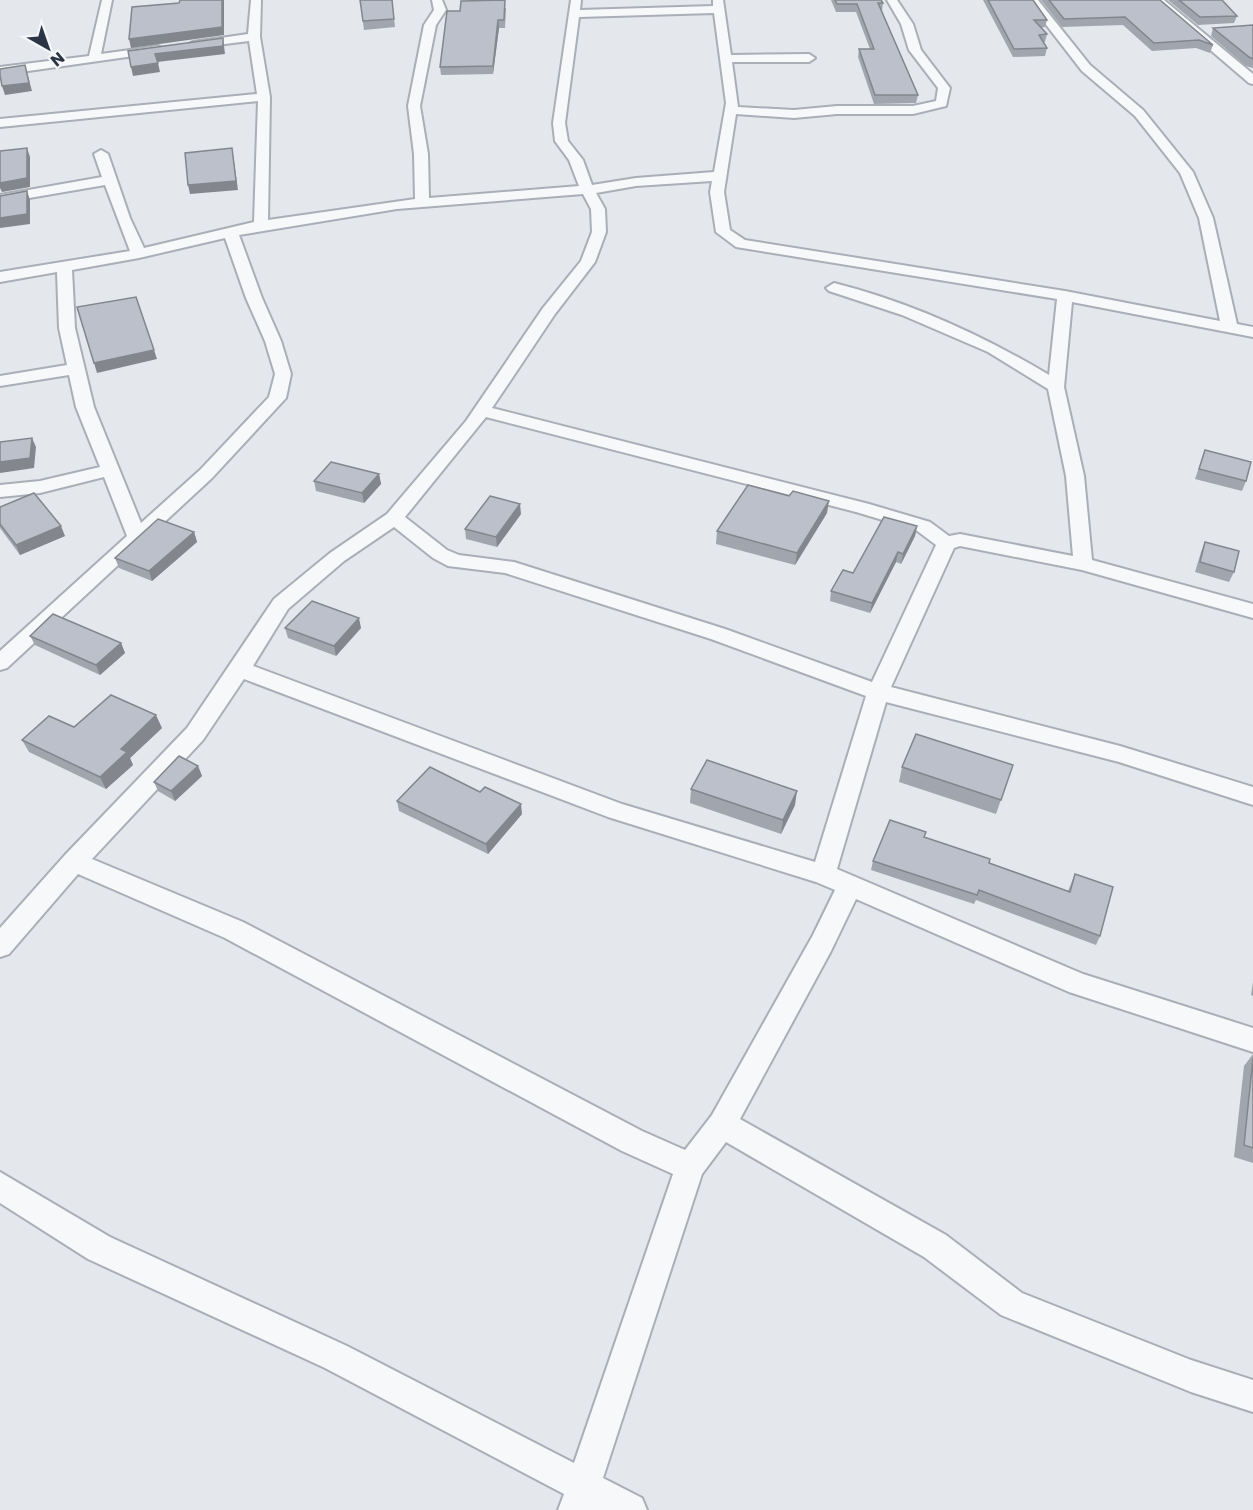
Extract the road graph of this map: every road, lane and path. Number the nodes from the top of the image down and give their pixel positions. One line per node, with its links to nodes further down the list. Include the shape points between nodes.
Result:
1 (107, 0): 11 (street)
2 (256, 0): 9 (street)
3 (437, 0): 23 (street, via 440,10 430,25 414,105)
4 (892, 0): 16 (street, via 907,24 915,50 944,88 942,103 913,110 794,114)
5 (1032, 0): 31 (street, via 1086,68 1139,113 1186,172 1206,218)
6 (1157, 0): 14 (street, via 1201,31)
7 (719, 5): 8 (street); 12 (street)
8 (575, 7): 21 (street, via 559,123 562,141 576,160)
9 (254, 37): 11 (street); 15 (street)
10 (809, 58): 12 (street)
11 (94, 59): 13 (street)
12 (726, 59): 16 (street)
13 (0, 71)
14 (1253, 80)
15 (264, 97): 17 (street); 24 (street)
16 (731, 110): 19 (street)
17 (0, 123)
18 (101, 154): 20 (street)
19 (719, 176): 21 (street); 30 (street, via 717,192 723,231 741,244)
20 (110, 180): 22 (street); 26 (street)
21 (587, 190): 23 (street); 36 (street, via 598,209 599,232 588,262 549,310)
22 (0, 199)
23 (422, 203): 24 (street)
24 (261, 225): 25 (street)
25 (230, 231): 26 (street); 40 (street, via 284,374 277,398 206,474)
26 (139, 254): 27 (street)
27 (64, 267): 28 (street); 33 (street, via 67,327)
28 (0, 278)
29 (834, 288): 35 (street, via 962,335)
30 (1065, 296): 31 (street); 35 (street)
31 (1229, 326): 32 (street)
32 (1253, 332)
33 (76, 369): 34 (street); 37 (street, via 85,407)
34 (0, 381)
35 (1056, 387): 42 (street, via 1075,476)
36 (482, 411): 39 (street); 41 (street, via 882,514 923,526)
37 (110, 470): 38 (street, via 40,487); 40 (street)
38 (0, 491)
39 (394, 518): 45 (street, via 337,557 281,604); 46 (street, via 455,561 507,567 717,634)
40 (137, 538): 44 (street)
41 (946, 543): 42 (street, via 960,540); 46 (street)
42 (1083, 564): 43 (street)
43 (1253, 611)
44 (0, 663)
45 (240, 669): 48 (street, via 195,734); 49 (street, via 616,811)
46 (878, 692): 47 (street, via 1120,754); 49 (street)
47 (1253, 796)
48 (74, 862): 51 (street); 54 (street, via 234,930 632,1141)
49 (823, 874): 50 (street)
50 (850, 885): 52 (street, via 1078,984); 53 (street)
51 (0, 946)
52 (1253, 1040)
53 (722, 1124): 54 (street); 56 (street, via 935,1246 1012,1304 1191,1376)
54 (690, 1167): 57 (street)
55 (0, 1186): 57 (street, via 99,1248 336,1358)
56 (1253, 1396)
57 (579, 1499): 58 (street)
58 (630, 1510)

